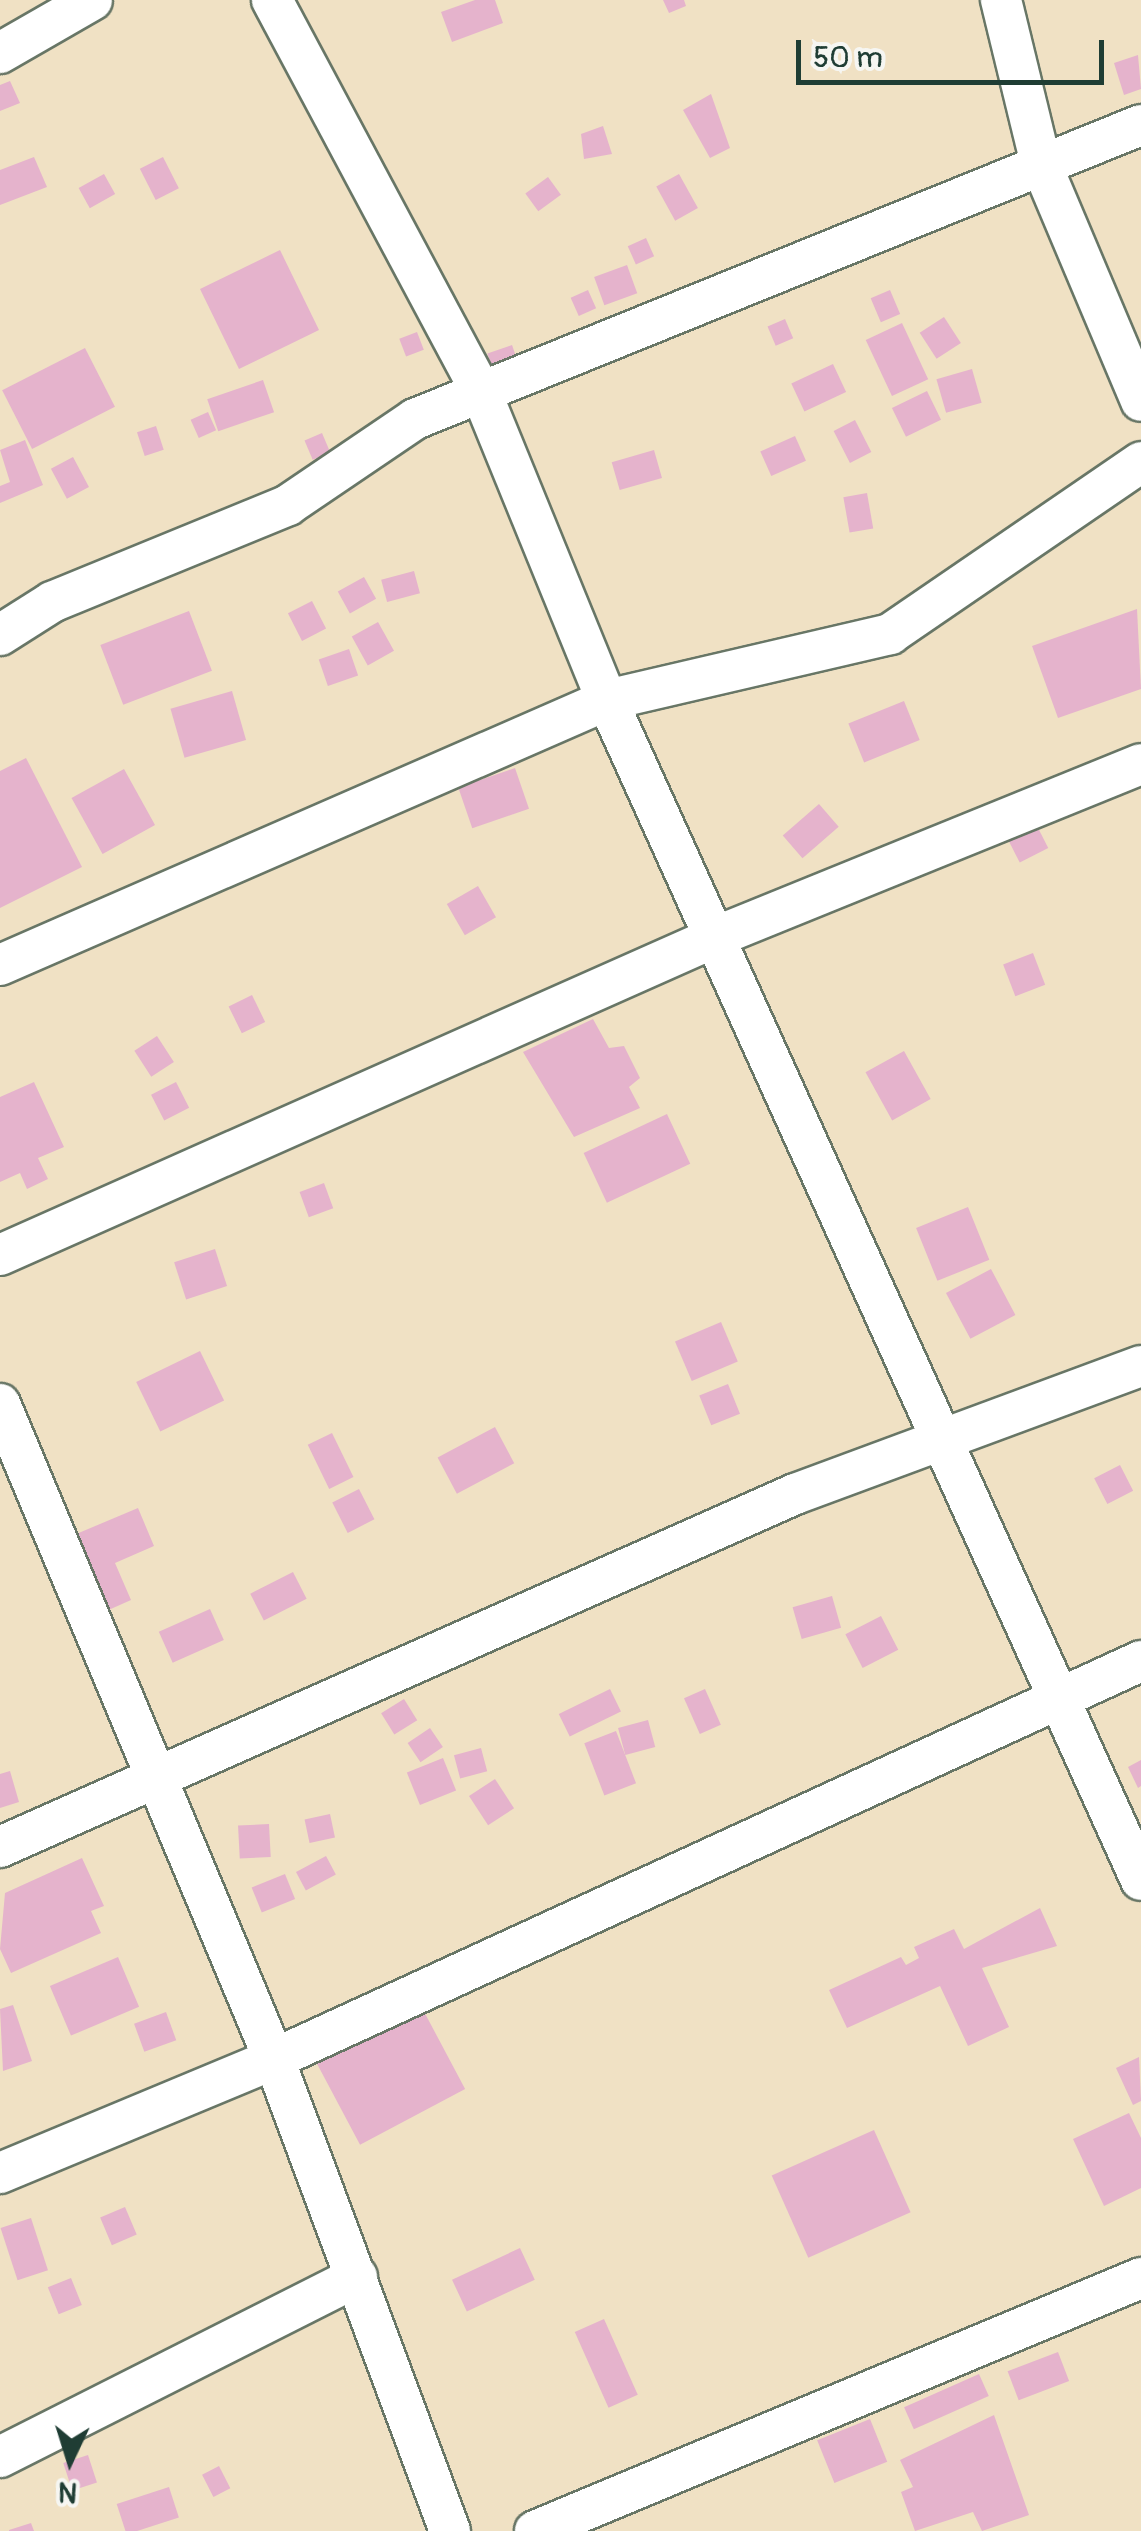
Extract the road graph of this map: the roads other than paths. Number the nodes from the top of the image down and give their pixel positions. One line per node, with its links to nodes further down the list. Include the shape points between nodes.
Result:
1 (92, 0): 4 (street)
2 (272, 0): 7 (street)
3 (1000, 0): 6 (street)
4 (0, 53)
5 (1141, 125): 6 (street)
6 (1041, 164): 7 (street); 8 (street)
7 (481, 392): 10 (street, via 354,454 288,505 52,602); 11 (street)
8 (1141, 401)
9 (1141, 462): 11 (street, via 890,634)
10 (0, 635)
11 (607, 700): 13 (street); 14 (street)
12 (1141, 764): 13 (street)
13 (720, 935): 15 (street); 18 (street)
14 (0, 965)
15 (0, 1255)
16 (1141, 1366): 18 (street)
17 (0, 1404): 21 (street)
18 (946, 1438): 20 (street); 21 (street, via 795,1494)
19 (1141, 1660): 20 (street)
20 (1058, 1693): 23 (street); 24 (street)
21 (156, 1782): 22 (street); 24 (street)
22 (0, 1847)
23 (1141, 1880)
24 (274, 2059): 25 (street); 26 (street)
25 (0, 2173)
26 (357, 2277): 28 (street); 29 (street)
27 (1141, 2278): 30 (street)
28 (0, 2457)
29 (450, 2531)
30 (535, 2531)

